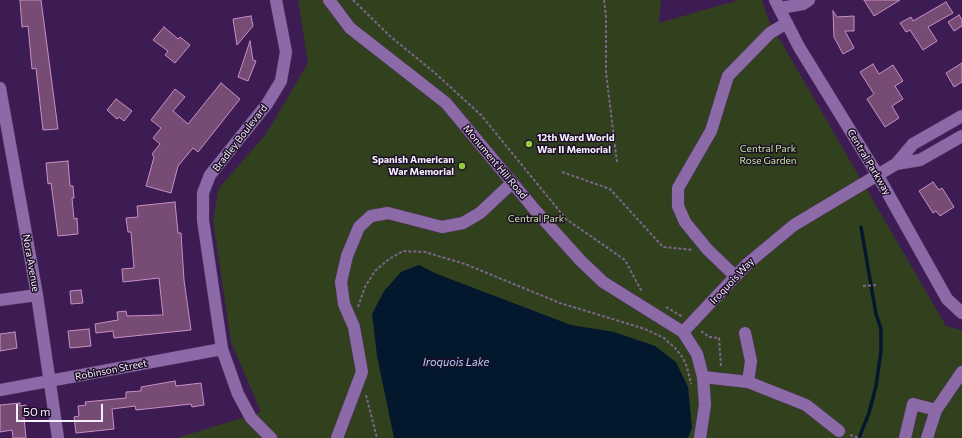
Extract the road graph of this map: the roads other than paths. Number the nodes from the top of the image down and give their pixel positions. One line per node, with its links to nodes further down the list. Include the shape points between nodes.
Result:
1 (276, 0): 19 (street, Bradley Boulevard, via 286,52 281,81 267,104 210,175 203,193 203,220)
2 (329, 0): 12 (street, Monument Hill Road, via 350,28 446,103)
3 (809, 0): 4 (street, via 803,4)
4 (780, 2): 5 (street, Central Parkway)
5 (786, 23): 11 (street, Central Parkway); 13 (street, via 770,33 728,76 711,131 678,188 678,206 685,222 707,249)
6 (0, 88): 8 (street, Nora Avenue)
7 (962, 116): 10 (street, via 913,144)
8 (3, 122): 14 (street, Nora Avenue)
9 (962, 136): 10 (street, via 920,160)
10 (896, 164): 11 (street, Iroquois Way)
11 (877, 174): 13 (street, Iroquois Way, via 794,225 770,243); 16 (street, Central Parkway, via 947,299)
12 (512, 183): 17 (street, Monument Hill Road, via 580,260 603,282); 29 (street, via 480,213 463,224 442,227 388,213 371,216 359,227 347,256 342,282 344,304 354,327 362,372)
13 (735, 276): 17 (street, Iroquois Way)
14 (36, 295): 15 (street); 22 (street, Nora Avenue)
15 (0, 300)
16 (962, 313)
17 (687, 328): 21 (street)
18 (745, 333): 23 (street, via 751,361)
19 (222, 349): 22 (street, Robinson Street); 28 (street, Bradley Boulevard, via 241,400 251,418)
20 (962, 372): 25 (street)
21 (703, 377): 23 (street); 30 (street, via 699,393 704,405)
22 (49, 382): 24 (street, Robinson Street); 27 (street, Nora Avenue)
23 (748, 382): 26 (street, via 806,405)
24 (0, 390)
25 (936, 410): 31 (street, via 913,404); 32 (street)
26 (839, 431)
27 (58, 438)
28 (271, 438)
29 (337, 438)
30 (700, 438)
31 (905, 438)
32 (927, 438)

